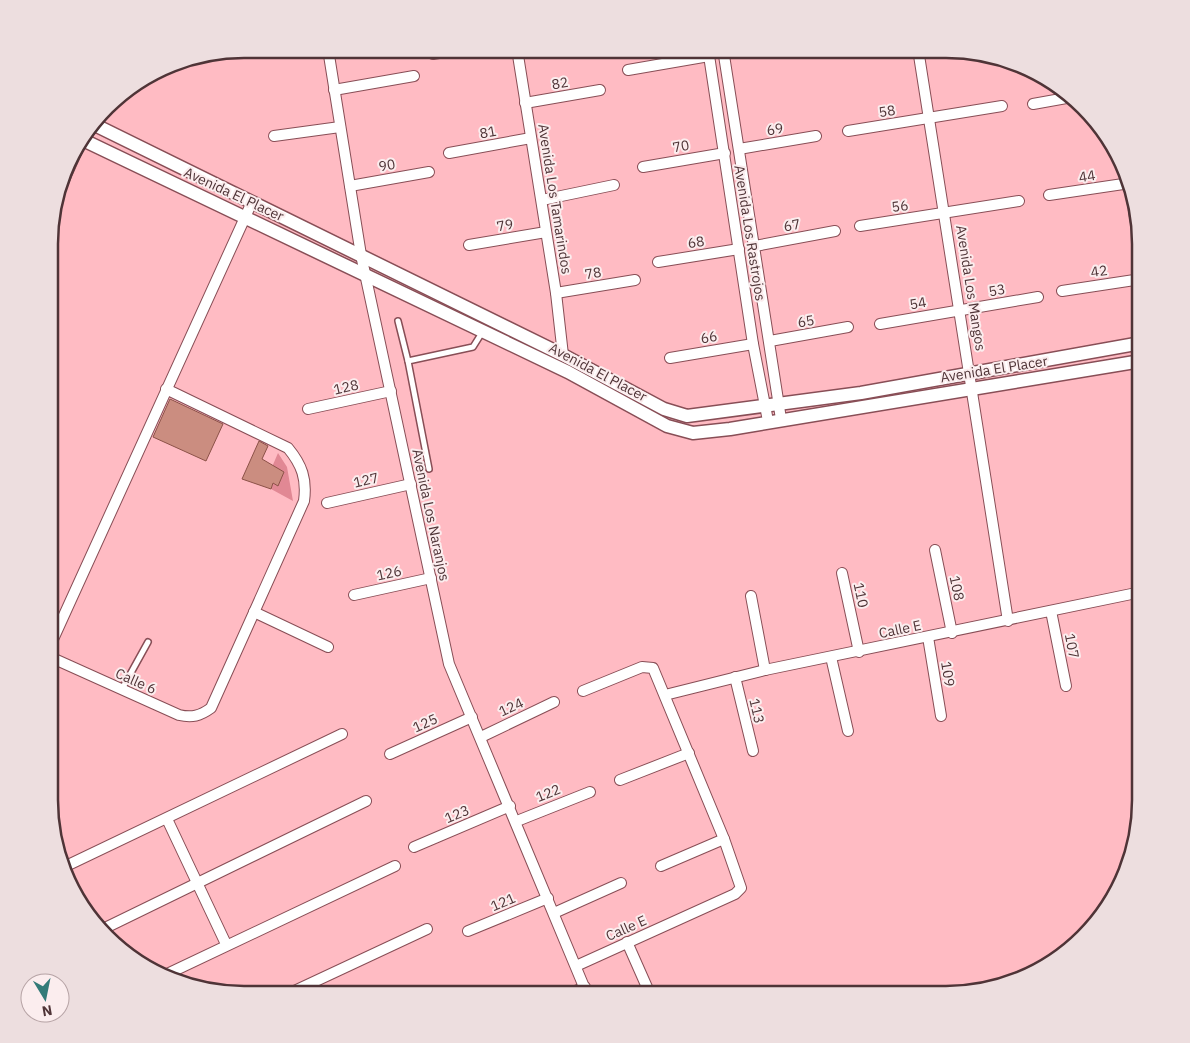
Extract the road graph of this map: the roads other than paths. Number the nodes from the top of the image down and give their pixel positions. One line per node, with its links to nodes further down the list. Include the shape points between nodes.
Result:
1 (329, 58): 9 (street, Avenida Los Naranjos)
2 (518, 58): 12 (street, Avenida Los Tamarindos)
3 (684, 58): 7 (street)
4 (709, 58): 25 (street, Avenida Los Rastrojos)
5 (724, 58): 23 (street, Avenida Los Rastrojos)
6 (919, 58): 15 (street, Avenida Los Mangos)
7 (628, 70)
8 (414, 76): 9 (street)
9 (334, 90): 17 (street, Avenida Los Naranjos)
10 (600, 90): 12 (street, 82)
11 (1063, 99): 13 (street)
12 (525, 103): 21 (street, Avenida Los Tamarindos)
13 (1033, 104)
14 (1002, 106): 15 (street, 58)
15 (929, 118): 18 (street, 58); 35 (street, Avenida Los Mangos)
16 (99, 127): 34 (street, Avenida El Placer)
17 (340, 127): 19 (street); 30 (street, Avenida Los Naranjos)
18 (848, 131)
19 (274, 136)
20 (816, 136): 23 (street, 69)
21 (531, 138): 24 (street, 81); 32 (street, Avenida Los Tamarindos)
22 (89, 140): 36 (street, Avenida El Placer)
23 (739, 149): 41 (street, Avenida Los Rastrojos)
24 (449, 153)
25 (724, 153): 26 (street, 70); 42 (street, Avenida Los Rastrojos)
26 (643, 167)
27 (429, 172): 30 (street, 90)
28 (1123, 183): 31 (street, 44)
29 (614, 185): 32 (street)
30 (350, 186): 43 (street, Avenida Los Naranjos)
31 (1049, 196)
32 (542, 200): 39 (street, Avenida Los Tamarindos)
33 (1019, 201): 35 (street, 56)
34 (252, 202): 36 (street); 43 (street, Avenida El Placer)
35 (945, 213): 37 (street, 56); 51 (street, Avenida Los Mangos)
36 (245, 216): 45 (street, Avenida El Placer); 65 (street)
37 (860, 226)
38 (835, 231): 41 (street, 67)
39 (546, 232): 40 (street, 79); 49 (street, Avenida Los Tamarindos)
40 (469, 245)
41 (754, 246): 56 (street, Avenida Los Rastrojos)
42 (739, 249): 44 (street, 68); 57 (street, Avenida Los Rastrojos)
43 (362, 255): 45 (street, Avenida Los Naranjos); 59 (street, Avenida El Placer)
44 (658, 262)
45 (366, 274): 55 (street, Avenida El Placer); 66 (street, Avenida Los Naranjos)
46 (635, 280): 49 (street, 78)
47 (1132, 280): 48 (street, 42)
48 (1062, 291)
49 (556, 293): 59 (street, Avenida Los Tamarindos)
50 (1038, 297): 51 (street, 53)
51 (960, 310): 53 (street, 54); 63 (street, Avenida Los Mangos)
52 (398, 321): 61 (lane)
53 (880, 324)
54 (848, 327): 56 (street, 65)
55 (484, 331): 61 (lane, via 473,347); 71 (street, Avenida El Placer, via 667,426 692,433)
56 (770, 341): 67 (street, Avenida Los Rastrojos)
57 (753, 344): 60 (street, 66); 68 (street, Avenida Los Rastrojos)
58 (1132, 345): 63 (street, Avenida El Placer)
59 (563, 354): 68 (street, Avenida El Placer, via 664,409 687,416)
60 (670, 358)
61 (408, 361): 72 (lane)
62 (1132, 362): 64 (street, Avenida El Placer)
63 (970, 372): 64 (street, Avenida Los Mangos); 67 (street, Avenida El Placer, via 861,392)
64 (973, 388): 70 (street, Avenida El Placer); 83 (street, Avenida Los Mangos)
65 (166, 389): 82 (street, via 288,448 302,468 306,487 304,501); 84 (street)
66 (391, 391): 69 (street, 128); 73 (street, Avenida Los Naranjos)
67 (779, 402): 68 (street, Avenida El Placer); 70 (street, Avenida Los Rastrojos)
68 (765, 405): 71 (street, Avenida Los Rastrojos)
69 (308, 409)
70 (782, 419): 71 (street, Avenida El Placer)
71 (768, 421)
72 (429, 470)
73 (411, 484): 74 (street, 127); 77 (street, Avenida Los Naranjos)
74 (328, 503)
75 (935, 550): 85 (street, 108)
76 (842, 573): 89 (street, 110)
77 (431, 578): 79 (street, 126); 100 (street, Avenida Los Naranjos, via 450,664)
78 (1132, 594): 81 (street, Calle E)
79 (354, 595)
80 (751, 596): 92 (street)
81 (1051, 611): 83 (street, Calle E); 94 (street, 107)
82 (254, 612): 88 (street); 95 (street, Calle 6, via 211,708 202,714 191,718 179,715)
83 (1008, 621): 85 (street, Calle E)
84 (58, 628)
85 (952, 633): 86 (street, Calle E)
86 (928, 636): 89 (street, Calle E); 99 (street, 109)
87 (148, 642): 95 (lane)
88 (328, 647)
89 (859, 652): 90 (street, Calle E)
90 (831, 657): 92 (street, Calle E); 101 (street)
91 (58, 661): 95 (street, Calle 6)
92 (765, 670): 93 (street, Calle E)
93 (736, 677): 97 (street, Calle E); 104 (street, 113)
94 (1066, 686)
95 (122, 689)
96 (583, 691): 97 (street, Calle E, via 642,667 653,668)
97 (665, 695): 105 (street, Calle E)
98 (554, 702): 103 (street, 124)
99 (940, 716)
100 (472, 717): 103 (street, Avenida Los Naranjos); 106 (street, 125)
101 (848, 731)
102 (342, 734): 111 (street)
103 (480, 736): 110 (street, Avenida Los Naranjos)
104 (752, 751)
105 (689, 753): 107 (street); 113 (street, Calle E)
106 (390, 754)
107 (620, 780)
108 (590, 792): 112 (street, 122)
109 (366, 801): 119 (street)
110 (510, 806): 112 (street, Avenida Los Naranjos); 114 (street, 123)
111 (167, 819): 115 (street); 119 (street)
112 (517, 821): 120 (street, Avenida Los Naranjos)
113 (724, 840): 117 (street); 125 (street, Calle E, via 741,881 739,892)
114 (414, 847)
115 (69, 865)
116 (395, 866): 126 (street)
117 (661, 866)
118 (621, 883): 121 (street)
119 (196, 885): 122 (street); 126 (street)
120 (548, 898): 121 (street, Avenida Los Naranjos); 124 (street, 121)
121 (554, 913): 127 (street, Avenida Los Naranjos)
122 (108, 927)
123 (427, 929): 129 (street)
124 (468, 931)
125 (628, 942): 127 (street, Calle E); 131 (street)
126 (226, 944): 128 (street)
127 (576, 966): 130 (street, Avenida Los Naranjos)
128 (172, 971)
129 (305, 986)
130 (584, 986)
131 (647, 986)

